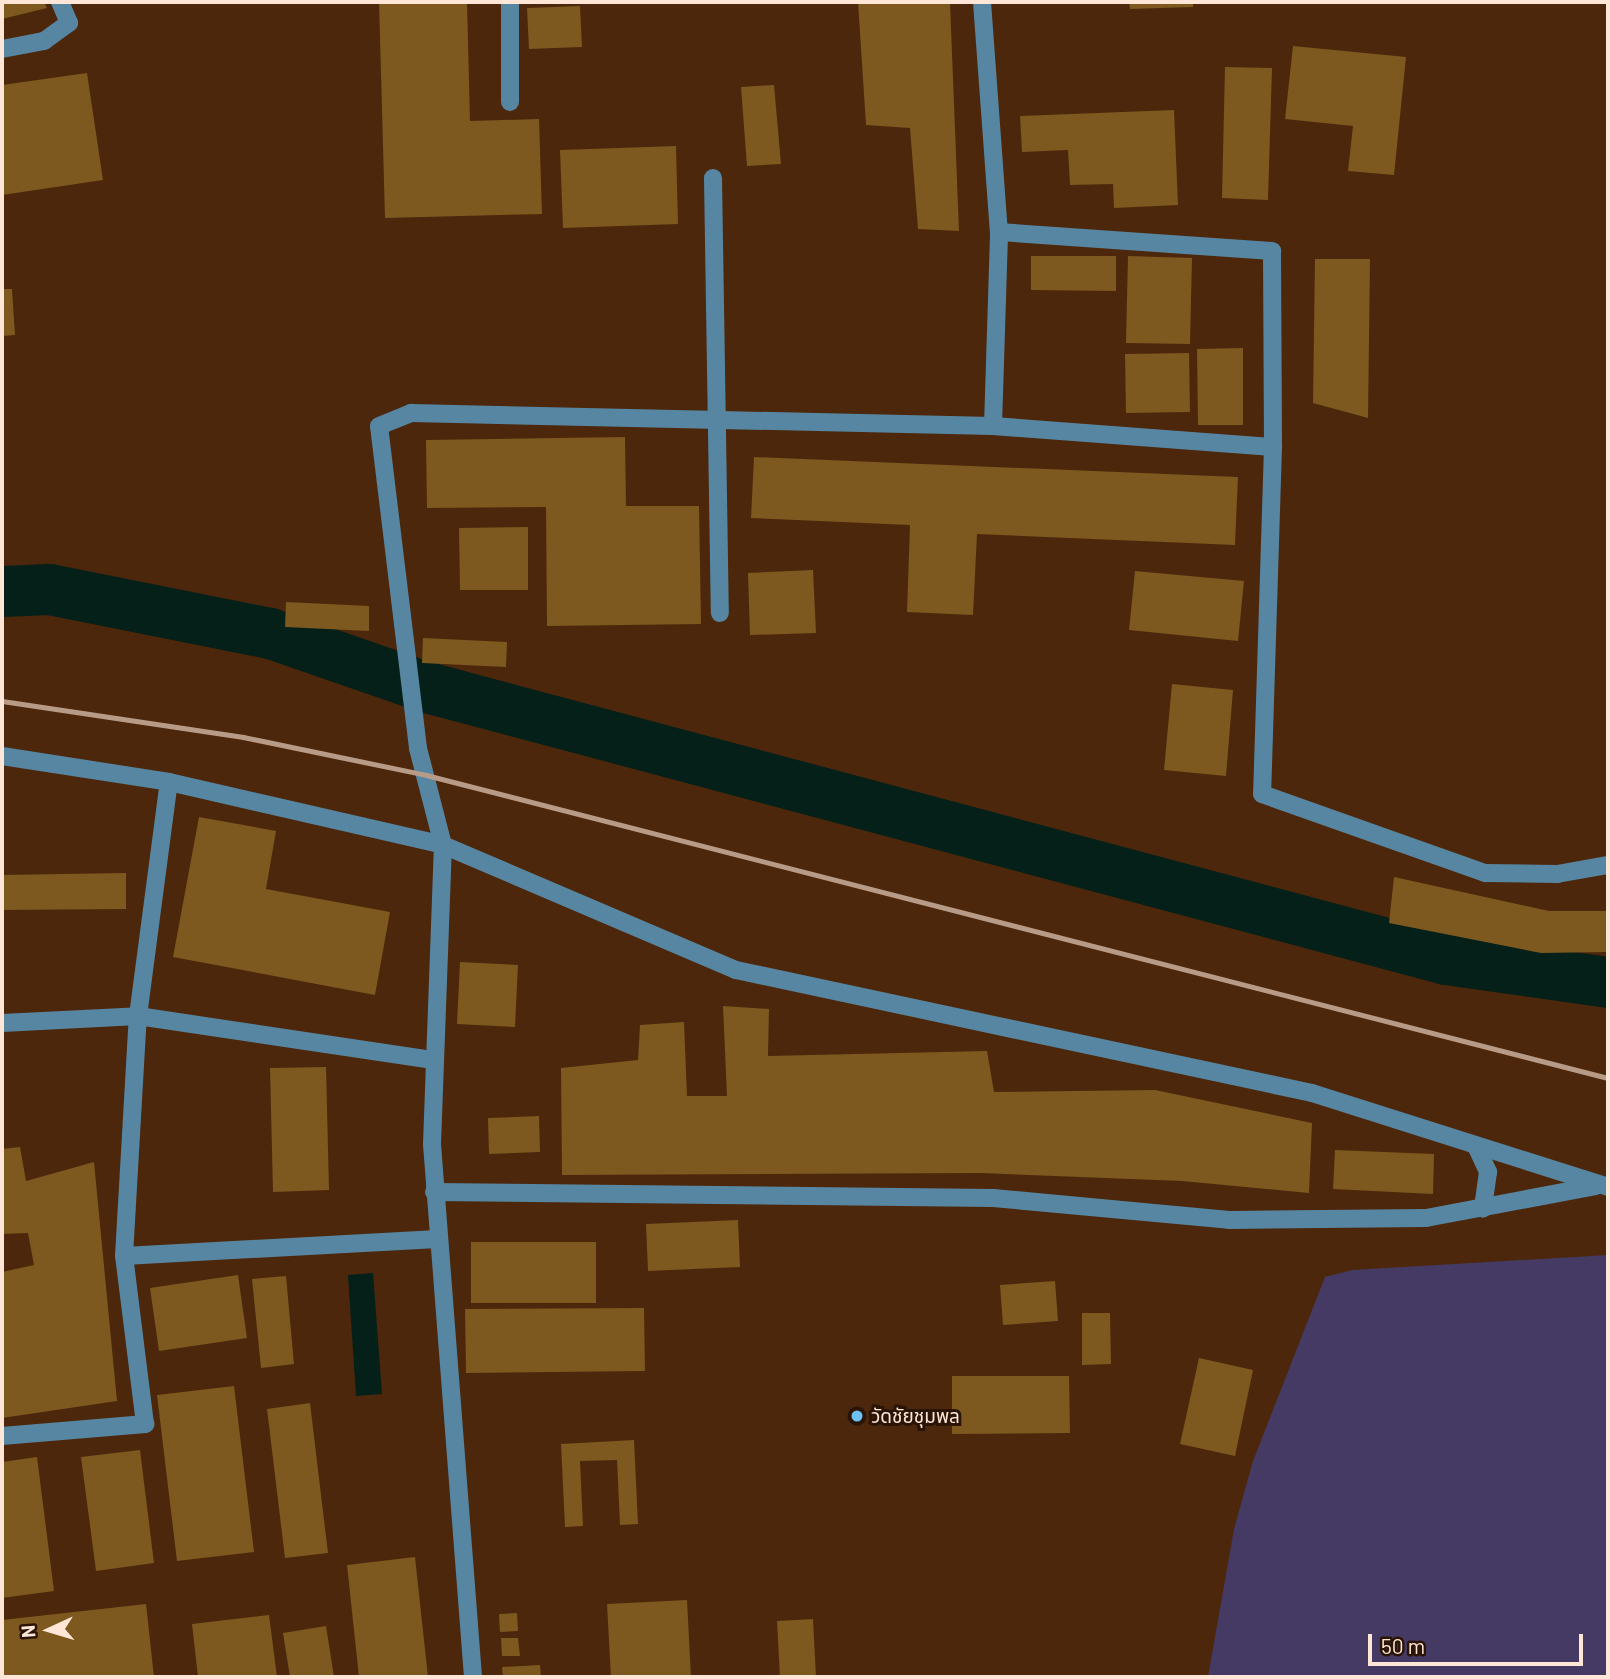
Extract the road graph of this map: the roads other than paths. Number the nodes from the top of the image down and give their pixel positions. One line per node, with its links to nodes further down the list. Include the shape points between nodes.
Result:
1 (60, 2): 4 (street, via 69,23 44,41)
2 (510, 2): 5 (street)
3 (982, 2): 7 (street)
4 (2, 49)
5 (510, 102)
6 (713, 178): 8 (street)
7 (999, 232): 9 (street); 10 (street, via 1272,251)
8 (715, 420): 9 (street); 11 (street); 14 (street, via 411,413 379,426 418,748)
9 (993, 426): 10 (street)
10 (1273, 447): 15 (street, via 1262,794 1485,873 1557,874)
11 (720, 613)
12 (2, 756): 13 (street)
13 (169, 782): 14 (street); 16 (street)
14 (443, 845): 18 (street); 19 (street, via 736,970 1312,1093)
15 (1608, 865)
16 (138, 1016): 17 (street); 18 (street); 24 (street)
17 (2, 1023)
18 (432, 1060): 21 (street)
19 (1476, 1146): 20 (street); 22 (street, via 1488,1172)
20 (1603, 1186): 22 (street)
21 (434, 1192): 22 (street, via 993,1198 1229,1220 1426,1218); 23 (street)
22 (1483, 1209)
23 (438, 1239): 24 (street); 26 (street)
24 (124, 1256): 25 (street, via 145,1424)
25 (2, 1436)
26 (474, 1677)

